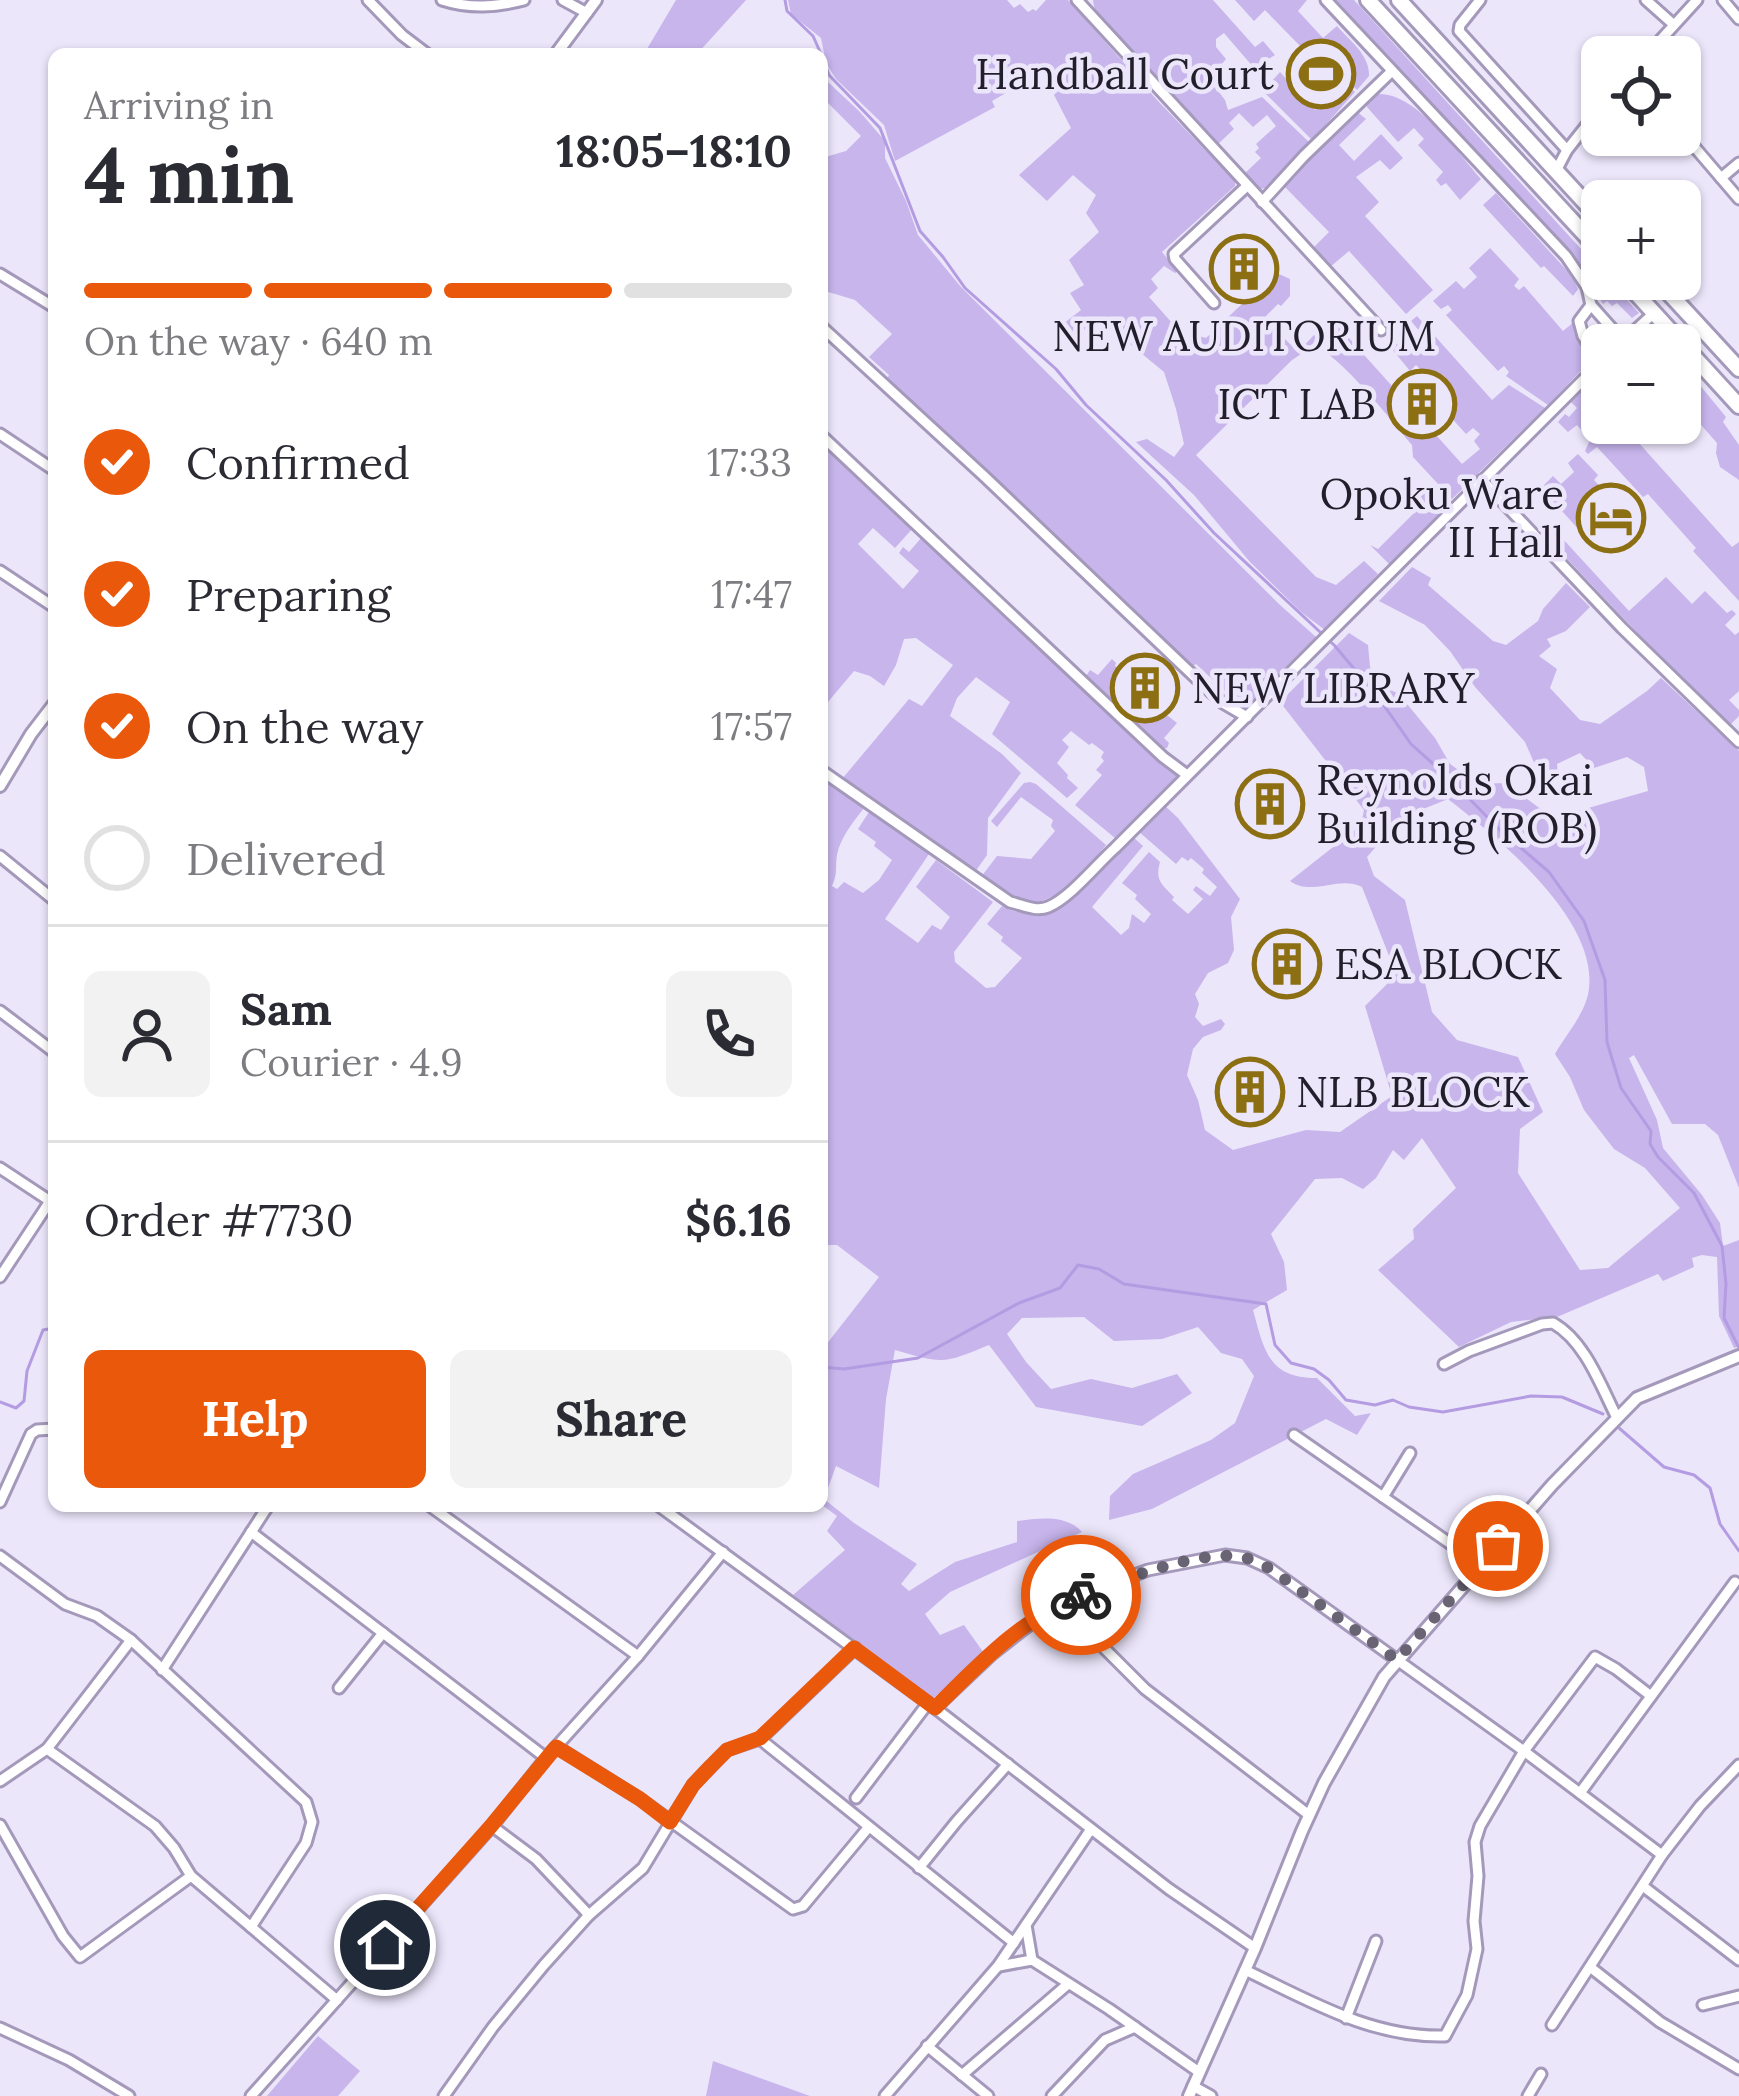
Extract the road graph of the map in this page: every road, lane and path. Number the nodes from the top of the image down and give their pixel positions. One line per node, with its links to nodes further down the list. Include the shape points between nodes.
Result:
1 (368, 0): 18 (street)
2 (442, 0): 3 (street, via 483,7)
3 (524, 0)
4 (563, 0): 14 (street)
5 (596, 0): 14 (street)
6 (1326, 0): 21 (street)
7 (1367, 0): 22 (main road)
8 (1399, 0): 20 (main road)
9 (1480, 0): 24 (street, via 1459,31)
10 (1646, 0): 16 (street)
11 (1696, 0): 16 (street)
12 (1723, 0): 15 (street)
13 (1080, 1): 29 (street)
14 (587, 13): 19 (street)
15 (1739, 19)
16 (1673, 24): 17 (street)
17 (1663, 36)
18 (420, 48)
19 (561, 48)
20 (1447, 54): 22 (main road); 27 (main road)
21 (1392, 70): 32 (street); 39 (street, via 1566,256)
22 (1448, 86): 33 (main road)
23 (1581, 132): 24 (street)
24 (1567, 150): 27 (street)
25 (1701, 155): 28 (street)
26 (1739, 163): 28 (street)
27 (1556, 171): 30 (main road)
28 (1721, 178): 31 (street)
29 (1246, 185): 32 (street); 38 (street, via 1174,254)
30 (1581, 198)
31 (1739, 199)
32 (1262, 202): 44 (street)
33 (1581, 231)
34 (0, 274): 37 (street)
35 (1641, 300): 40 (main road)
36 (1675, 300): 46 (main road)
37 (48, 303)
38 (1214, 303)
39 (1591, 305): 41 (street); 43 (street)
40 (1653, 314): 42 (street); 48 (main road)
41 (1606, 324)
42 (1642, 324)
43 (1581, 328)
44 (1381, 330)
45 (828, 333): 56 (street, via 1222,703)
46 (1739, 369)
47 (1581, 382): 52 (street)
48 (1739, 406)
49 (0, 434): 51 (street)
50 (828, 442): 59 (street)
51 (48, 466)
52 (1482, 480): 56 (street); 57 (street)
53 (0, 571): 54 (street)
54 (48, 603)
55 (48, 712): 60 (street)
56 (1247, 717): 59 (street)
57 (1739, 742)
58 (828, 775): 59 (street, via 1010,902 1033,909 1062,898)
59 (1187, 775)
60 (0, 786)
61 (0, 856): 62 (street)
62 (48, 895)
63 (0, 1011): 64 (street)
64 (48, 1047)
65 (0, 1168): 66 (street)
66 (48, 1196)
67 (48, 1204): 68 (street)
68 (0, 1277)
69 (1739, 1356): 71 (street, via 1636,1398)
70 (1444, 1364): 71 (street, via 1552,1323 1584,1356)
71 (1618, 1418): 83 (street)
72 (48, 1430): 76 (street, via 31,1433)
73 (1294, 1435): 75 (street)
74 (1411, 1453): 75 (street)
75 (1383, 1497): 83 (street)
76 (0, 1502)
77 (264, 1512): 80 (street)
78 (438, 1512): 91 (street)
79 (667, 1512): 81 (street)
80 (250, 1532): 87 (street); 93 (street)
81 (723, 1552): 90 (street); 91 (street)
82 (0, 1556): 89 (street)
83 (1481, 1565): 92 (street)
84 (1735, 1582): 95 (street)
85 (1094, 1591): 86 (street); 88 (street); 92 (street, via 1148,1570 1247,1558)
86 (1055, 1605): 88 (street); 96 (street)
87 (383, 1633): 94 (street); 101 (street)
88 (1089, 1633): 107 (street, via 1145,1689)
89 (130, 1640): 93 (street); 99 (street)
90 (854, 1648): 96 (street); 97 (street)
91 (638, 1656): 98 (street)
92 (1397, 1660): 100 (street); 107 (street)
93 (162, 1670): 119 (street, via 309,1810 306,1843)
94 (339, 1688)
95 (1651, 1696): 100 (street, via 1595,1658); 105 (street)
96 (932, 1706): 102 (street); 106 (street)
97 (760, 1738): 108 (street, via 727,1750); 111 (street)
98 (556, 1747): 101 (street); 108 (street)
99 (47, 1749): 104 (street); 115 (street, via 155,1826)
100 (1524, 1751): 105 (street); 132 (street, via 1475,1842 1478,1949 1448,2034 1394,2033)
101 (547, 1758): 110 (street)
102 (1008, 1764): 112 (street); 114 (street)
103 (1738, 1770): 113 (street)
104 (0, 1781)
105 (1580, 1793): 113 (street)
106 (856, 1798)
107 (1309, 1815): 122 (street)
108 (670, 1822): 111 (street, via 793,1909); 117 (street, via 643,1868)
109 (0, 1825): 115 (street, via 80,1957)
110 (491, 1826): 117 (street, via 536,1859); 130 (street)
111 (868, 1828): 114 (street)
112 (1091, 1829): 118 (street); 122 (street)
113 (1661, 1856): 116 (street)
114 (919, 1868): 121 (street)
115 (191, 1876): 119 (street)
116 (1643, 1887): 124 (street); 126 (street)
117 (589, 1916): 144 (street)
118 (1026, 1925): 121 (street); 123 (street)
119 (251, 1927): 130 (street)
120 (1376, 1941): 132 (street)
121 (1014, 1943): 125 (street)
122 (1255, 1948): 127 (street)
123 (1031, 1960): 125 (street); 128 (street)
124 (1739, 1960)
125 (998, 1966): 136 (street)
126 (1589, 1967): 133 (street); 137 (street)
127 (1245, 1970): 132 (street); 138 (street)
128 (1068, 1984): 134 (street); 140 (street)
129 (1739, 1996): 131 (street)
130 (337, 2000): 143 (street)
131 (1703, 2005)
132 (1346, 2018)
133 (1552, 2025)
134 (1135, 2027): 138 (street); 147 (street, via 1097,2046)
135 (0, 2028): 142 (street)
136 (927, 2046): 140 (street); 145 (street)
137 (1739, 2069)
138 (1199, 2072): 141 (street)
139 (1541, 2074): 149 (street)
140 (962, 2075): 146 (street)
141 (1191, 2091): 148 (street)
142 (129, 2096)
143 (251, 2096)
144 (444, 2096)
145 (885, 2096)
146 (988, 2096)
147 (1052, 2096)
148 (1210, 2096)
149 (1528, 2096)

